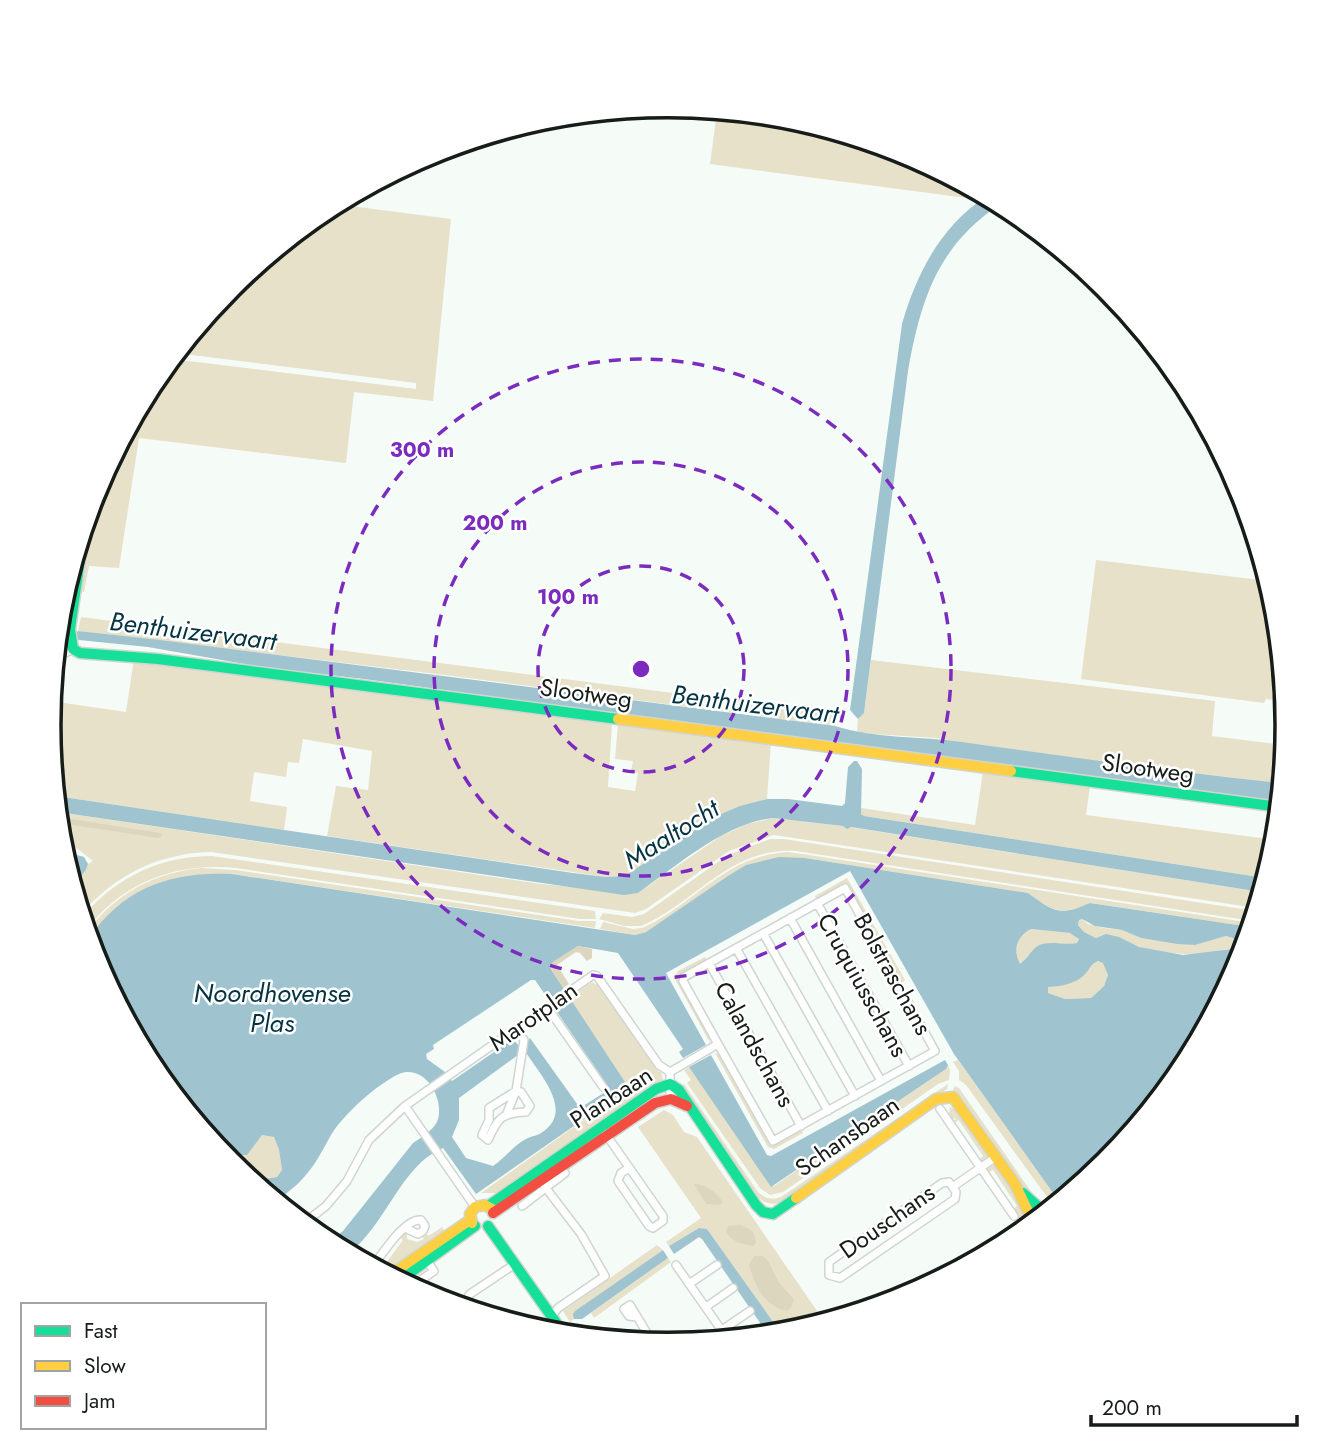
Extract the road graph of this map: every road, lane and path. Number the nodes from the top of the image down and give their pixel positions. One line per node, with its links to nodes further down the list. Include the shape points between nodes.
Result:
1 (73, 605): 2 (street)
2 (72, 647): 3 (street, Slootweg); 4 (street, Slootweg, via 80,653 158,659)
3 (65, 653)
4 (1270, 806)
5 (817, 903): 6 (street); 13 (street, Cruquiusschans); 13 (street, Bolstraschans, via 845,888 871,934 935,1051)
6 (790, 918): 7 (street); 15 (street)
7 (764, 933): 8 (street); 19 (street)
8 (736, 948): 9 (street); 24 (street)
9 (709, 963): 12 (street, via 683,981); 26 (street, Calandschans)
10 (548, 1006): 11 (street, Marotplan); 14 (street, Marotplan, via 597,976 659,1065); 17 (street)
11 (518, 1032): 18 (street, via 524,1040); 21 (street, Marotplan)
12 (718, 1044): 14 (street); 26 (street, Bolstraschans, via 773,1141)
13 (909, 1066): 15 (street, Bolstraschans)
14 (670, 1072): 16 (street)
15 (881, 1081): 19 (street, Bolstraschans)
16 (670, 1084): 20 (street); 23 (street, Planbaan); 27 (street, Planbaan)
17 (603, 1087)
18 (516, 1091): 25 (street); 25 (street, via 530,1106 526,1112); 25 (street, via 489,1108 492,1121)
19 (855, 1096): 24 (street, Bolstraschans)
20 (670, 1098): 23 (street, Planbaan); 28 (street, Planbaan)
21 (405, 1106): 36 (street); 41 (street, Marotplan, via 369,1140 347,1181)
22 (936, 1106): 23 (street, Schansbaan, via 785,1205 767,1207 750,1195); 29 (street, Schansbaan, via 942,1097 953,1097); 31 (street, Schansbaan)
23 (692, 1110)
24 (828, 1111): 26 (street, Bolstraschans)
25 (508, 1113)
26 (801, 1126)
27 (601, 1127): 28 (street); 33 (street, Planbaan)
28 (607, 1136): 30 (street); 33 (street, Planbaan)
29 (996, 1157): 31 (street, Douschans); 34 (street, Schansbaan)
30 (629, 1168): 30 (street, via 663,1216 653,1228 618,1181)
31 (981, 1168): 35 (street, Douschans); 42 (street, Schansbaan)
32 (565, 1173): 33 (street)
33 (541, 1181): 37 (street); 39 (street, Planbaan); 59 (street, via 581,1234 605,1276)
34 (1015, 1184): 38 (street, Schansbaan); 40 (street, Schansbaan)
35 (954, 1186): 35 (street, Douschans, via 955,1199 840,1278 829,1275 829,1262 942,1183)
36 (475, 1206): 39 (street); 43 (street, via 470,1214)
37 (522, 1206)
38 (1037, 1206)
39 (491, 1210): 44 (street, via 494,1219)
40 (1028, 1212)
41 (313, 1216)
42 (1014, 1216)
43 (472, 1223): 44 (street); 47 (street); 51 (street)
44 (488, 1226): 48 (street)
45 (405, 1227): 46 (street)
46 (380, 1258)
47 (428, 1261): 52 (street); 53 (street, via 434,1271)
48 (515, 1264): 56 (street); 59 (street)
49 (676, 1265): 54 (street)
50 (717, 1265): 54 (street)
51 (400, 1269)
52 (410, 1274)
53 (421, 1279)
54 (690, 1284): 57 (street)
55 (733, 1288): 57 (street)
56 (469, 1298)
57 (706, 1307): 62 (street)
58 (750, 1311): 63 (street)
59 (552, 1316): 61 (street)
60 (636, 1317): 64 (street)
61 (555, 1321)
62 (721, 1329)
63 (724, 1329)
64 (645, 1331)

